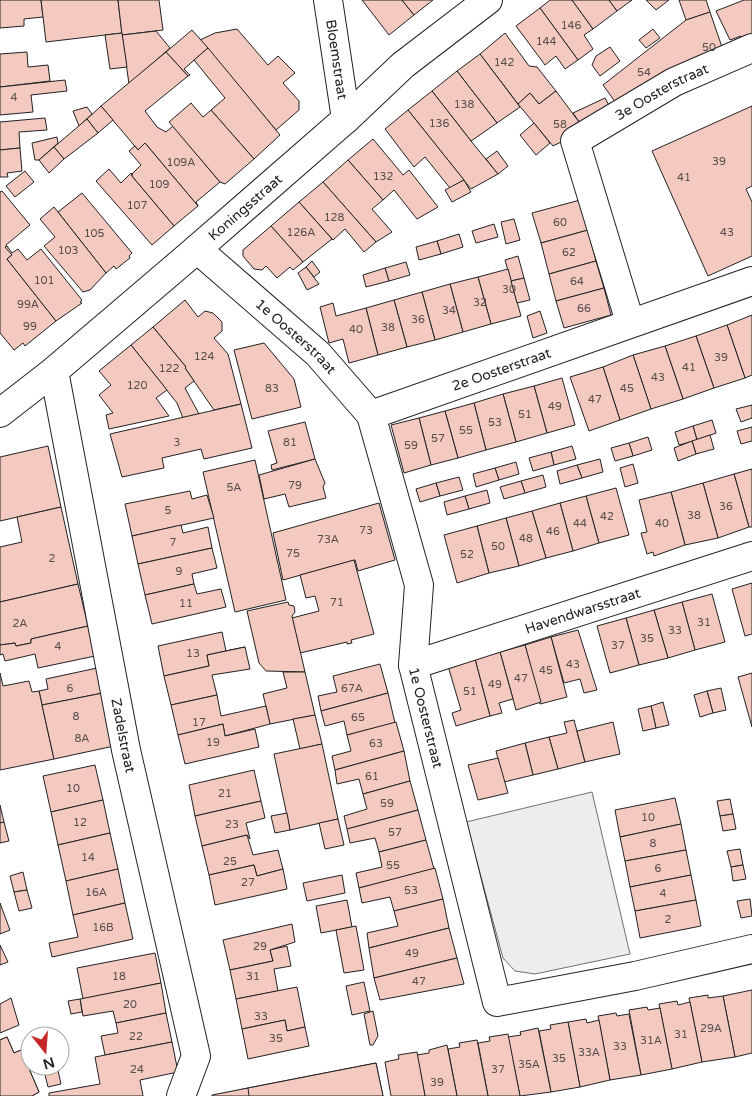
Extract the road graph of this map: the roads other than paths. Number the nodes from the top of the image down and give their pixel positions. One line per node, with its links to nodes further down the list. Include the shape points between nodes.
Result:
1 (328, 0): 4 (street, Bloemstraat)
2 (488, 0): 4 (street, Koningsstraat, via 403,65)
3 (752, 48): 7 (street, 3e Oosterstraat, via 674,82 574,141)
4 (346, 119): 5 (street, Koningsstraat)
5 (197, 249): 8 (street, Koningsstraat); 10 (street, 1e Oosterstraat, via 318,354)
6 (752, 281): 7 (street, 2e Oosterstraat)
7 (630, 322): 10 (street, 2e Oosterstraat)
8 (54, 371): 9 (street, Koningsstraat); 14 (street, Zadelstraat, via 126,750 196,1056)
9 (0, 413)
10 (371, 416): 12 (street, 1e Oosterstraat, via 419,585)
11 (752, 556): 12 (street, Havendwarsstraat)
12 (413, 665): 13 (street, 1e Oosterstraat, via 498,1002 635,976)
13 (752, 949)
14 (181, 1096)

